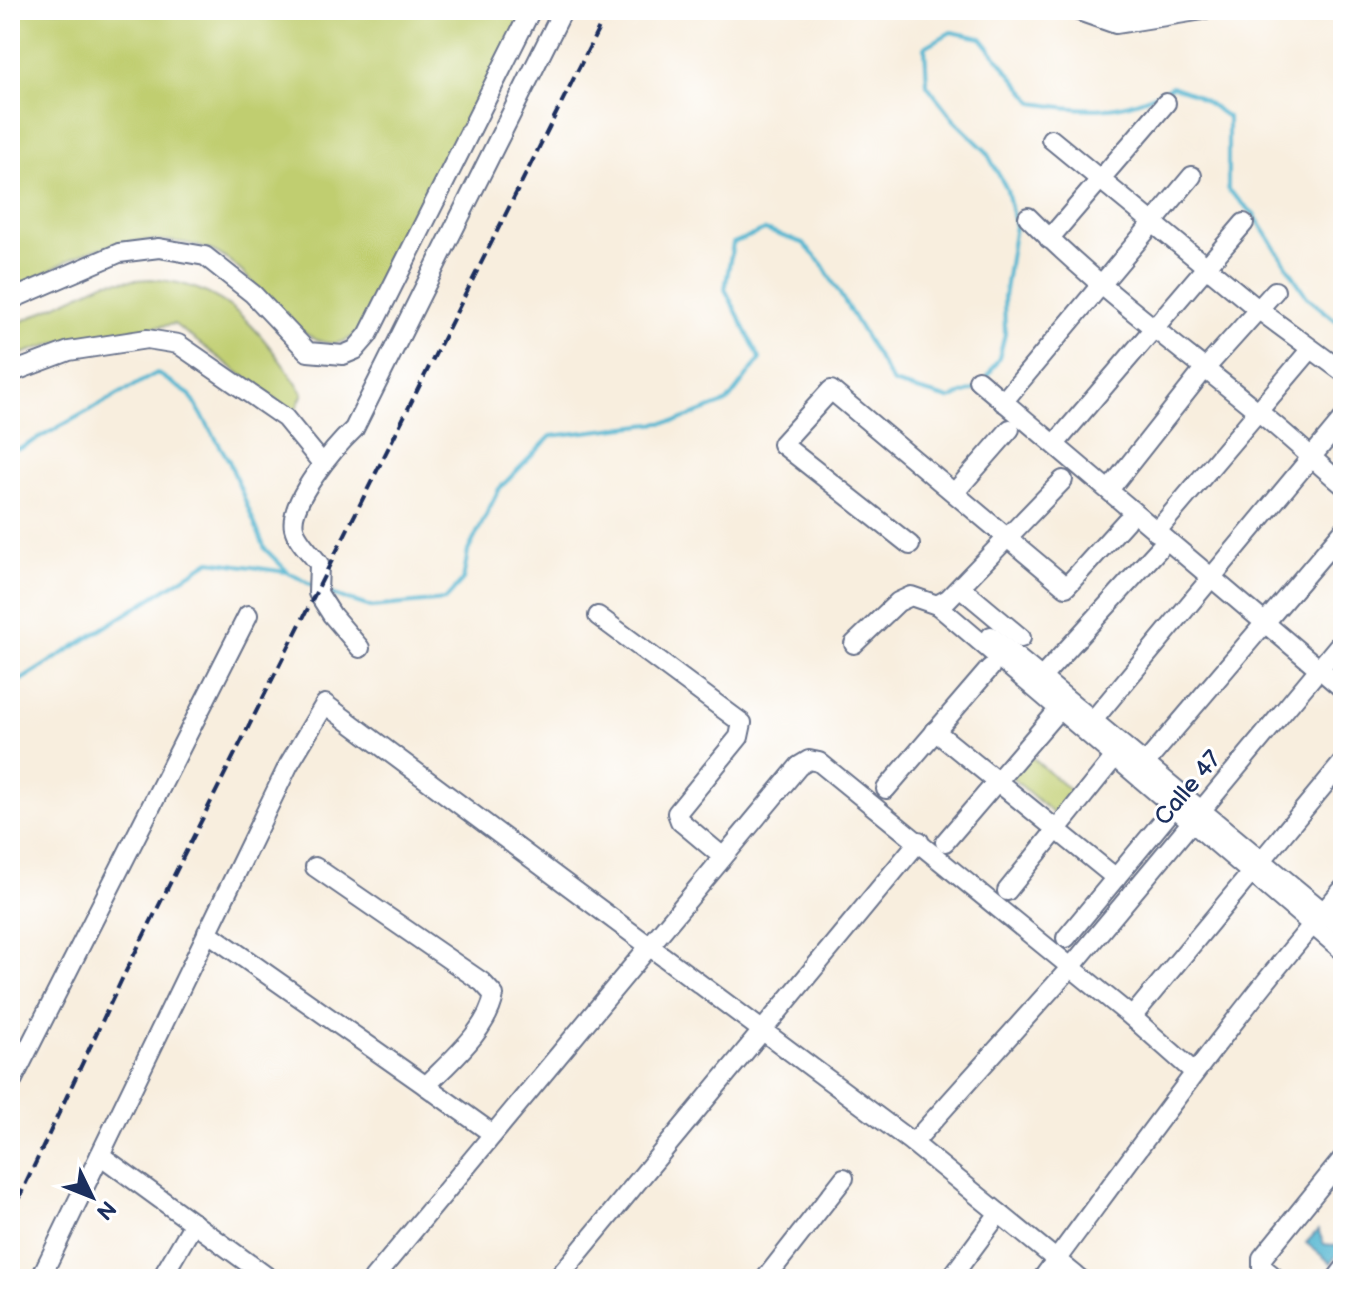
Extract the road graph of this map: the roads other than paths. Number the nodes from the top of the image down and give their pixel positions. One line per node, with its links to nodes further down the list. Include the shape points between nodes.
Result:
1 (531, 10): 16 (street, via 368,335 355,350 329,357 308,352 253,294 205,256 159,248 119,253)
2 (563, 10): 30 (street, via 354,429)
3 (1076, 10): 4 (street, via 1116,24)
4 (1203, 10)
5 (1166, 103): 8 (street)
6 (1051, 139): 8 (street)
7 (1192, 176): 10 (street)
8 (1100, 181): 10 (street); 12 (street)
9 (1028, 217): 12 (street)
10 (1154, 221): 13 (street); 14 (street)
11 (1244, 223): 13 (street)
12 (1049, 239): 14 (street)
13 (1206, 264): 17 (street); 18 (street)
14 (1099, 283): 18 (street); 24 (street)
15 (1275, 291): 17 (street)
16 (10, 300)
17 (1259, 310): 19 (street); 20 (street)
18 (1154, 327): 20 (street); 28 (street)
19 (1310, 350): 21 (street); 25 (street)
20 (1203, 371): 25 (street); 33 (street)
21 (1343, 372)
22 (10, 373): 30 (street, via 69,351 147,339 178,344 285,418)
23 (978, 380): 24 (street)
24 (1003, 402): 28 (street)
25 (1260, 413): 29 (street); 38 (street)
26 (1343, 419): 29 (street)
27 (1010, 429): 34 (street)
28 (1055, 444): 33 (street)
29 (1311, 458): 32 (street); 40 (street)
30 (321, 462): 48 (street, via 295,516 295,532 319,564 318,593 325,606)
31 (1063, 480): 37 (street)
32 (1343, 485)
33 (1109, 490): 38 (street)
34 (955, 492): 37 (street); 39 (street, via 831,390 782,444)
35 (1126, 521): 37 (street, via 1066,587)
36 (1343, 531): 44 (street)
37 (1008, 537): 41 (street)
38 (1161, 537): 40 (street); 51 (street)
39 (910, 545)
40 (1212, 576): 44 (street); 54 (street)
41 (948, 597): 45 (street); 47 (street, via 911,596 898,602); 51 (street); 53 (street)
42 (248, 615): 82 (street)
43 (598, 616): 66 (street, via 742,723 739,737 677,813)
44 (1267, 622): 50 (street); 58 (street)
45 (1021, 638)
46 (1343, 640): 50 (street, Calle 47)
47 (854, 644)
48 (360, 648)
49 (990, 668): 55 (street)
50 (1319, 668): 52 (street); 62 (street, Calle 47)
51 (1042, 677): 53 (street)
52 (1343, 689)
53 (1063, 704): 54 (street); 56 (street); 59 (street)
54 (1094, 719): 56 (street)
55 (935, 731): 59 (street); 60 (street)
56 (1119, 750): 58 (street); 63 (street)
57 (1343, 762): 67 (street)
58 (1141, 769): 62 (street)
59 (997, 782): 63 (street); 65 (street)
60 (886, 789)
61 (1167, 816): 69 (street)
62 (1196, 816): 67 (street); 78 (street, Calle 47)
63 (1058, 830): 69 (street); 71 (street)
64 (919, 841): 66 (street, via 819,762 809,760); 78 (street); 80 (street)
65 (945, 842)
66 (723, 857): 76 (street)
67 (1256, 866): 72 (street); 79 (street)
68 (315, 867): 83 (street, via 494,995 492,1007 461,1049)
69 (1116, 878): 75 (street)
70 (1343, 889): 72 (street)
71 (1007, 891)
72 (1317, 918): 73 (street); 77 (street); 81 (street)
73 (1343, 928)
74 (207, 932): 76 (street, via 289,764 325,704); 83 (street); 86 (street)
75 (1066, 938)
76 (650, 945): 80 (street); 84 (street)
77 (1343, 951)
78 (1071, 967): 79 (street); 85 (street, Calle 47)
79 (1132, 1017): 81 (street)
80 (761, 1032): 85 (street); 100 (street)
81 (1194, 1072): 92 (street)
82 (10, 1085)
83 (426, 1086): 84 (street)
84 (493, 1134): 99 (street)
85 (913, 1143): 90 (street)
86 (100, 1155): 91 (street); 96 (street)
87 (1343, 1158): 89 (street)
88 (844, 1178): 101 (street)
89 (1337, 1178): 94 (street, via 1262,1258)
90 (999, 1213): 92 (street); 102 (street)
91 (194, 1223): 97 (street); 98 (street)
92 (1056, 1260): 95 (street); 103 (street)
93 (1343, 1270): 104 (street)
94 (1270, 1277)
95 (1045, 1278)
96 (40, 1279)
97 (161, 1279)
98 (270, 1279)
99 (373, 1279)
100 (557, 1279)
101 (765, 1279)
102 (950, 1279)
103 (1080, 1279)
104 (1336, 1279)

